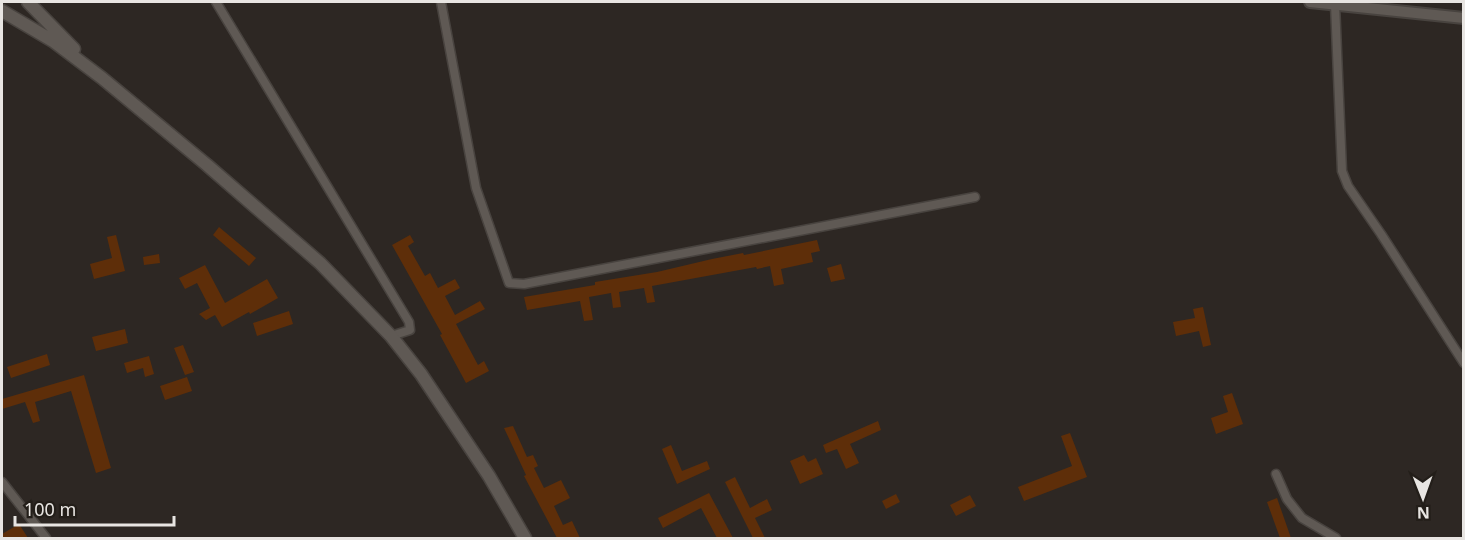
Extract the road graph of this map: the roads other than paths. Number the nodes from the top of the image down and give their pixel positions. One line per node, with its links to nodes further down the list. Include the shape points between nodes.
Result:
1 (28, 2): 8 (main road)
2 (216, 2): 10 (street, via 410,321 410,330)
3 (441, 2): 9 (street, via 477,188 508,283 524,284)
4 (1310, 2): 5 (street)
5 (1335, 4): 7 (street); 11 (street, via 1342,171)
6 (2, 11): 8 (main road, via 53,41)
7 (1464, 18)
8 (102, 78): 10 (main road, via 320,263)
9 (975, 197)
10 (391, 336): 15 (main road, via 421,374)
11 (1464, 363)
12 (1276, 474): 16 (street, via 1287,499 1302,518)
13 (2, 482): 14 (street)
14 (46, 538)
15 (525, 538)
16 (1336, 538)

